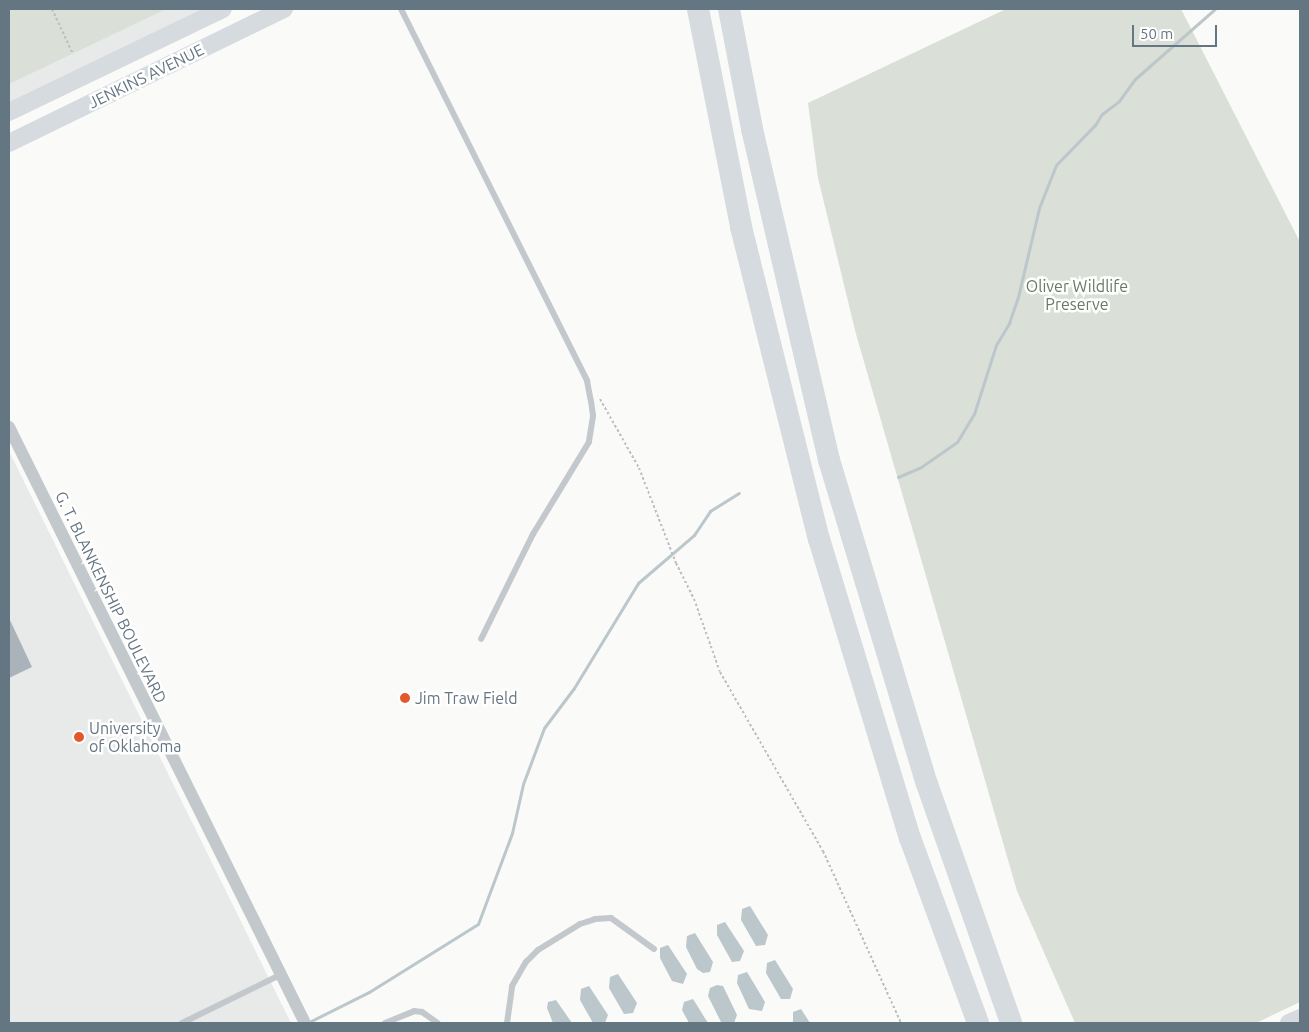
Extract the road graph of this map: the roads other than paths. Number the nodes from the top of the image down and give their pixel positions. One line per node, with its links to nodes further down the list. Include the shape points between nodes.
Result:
1 (223, 9): 7 (main road, JENKINS AVENUE)
2 (401, 9): 10 (lane, via 587,381 593,416 589,442 533,534)
3 (698, 9): 19 (highway, via 740,228 819,539 910,838)
4 (729, 9): 20 (highway, via 752,130 829,460 927,784)
5 (277, 10): 6 (main road, JENKINS AVENUE)
6 (253, 16): 8 (main road, JENKINS AVENUE)
7 (9, 112)
8 (9, 143)
9 (9, 427): 12 (street, G. T. BLANKENSHIP BOULEVARD)
10 (482, 640)
11 (654, 949): 18 (lane, via 611,918 594,918 580,924 538,950 526,962 512,986)
12 (280, 974): 14 (lane); 15 (street, G. T. BLANKENSHIP BOULEVARD)
13 (1300, 1018): 21 (main road)
14 (182, 1023)
15 (305, 1023)
16 (385, 1023): 17 (lane, via 414,1011 422,1012)
17 (438, 1023)
18 (507, 1023)
19 (978, 1023)
20 (1011, 1023)
21 (1289, 1023)

